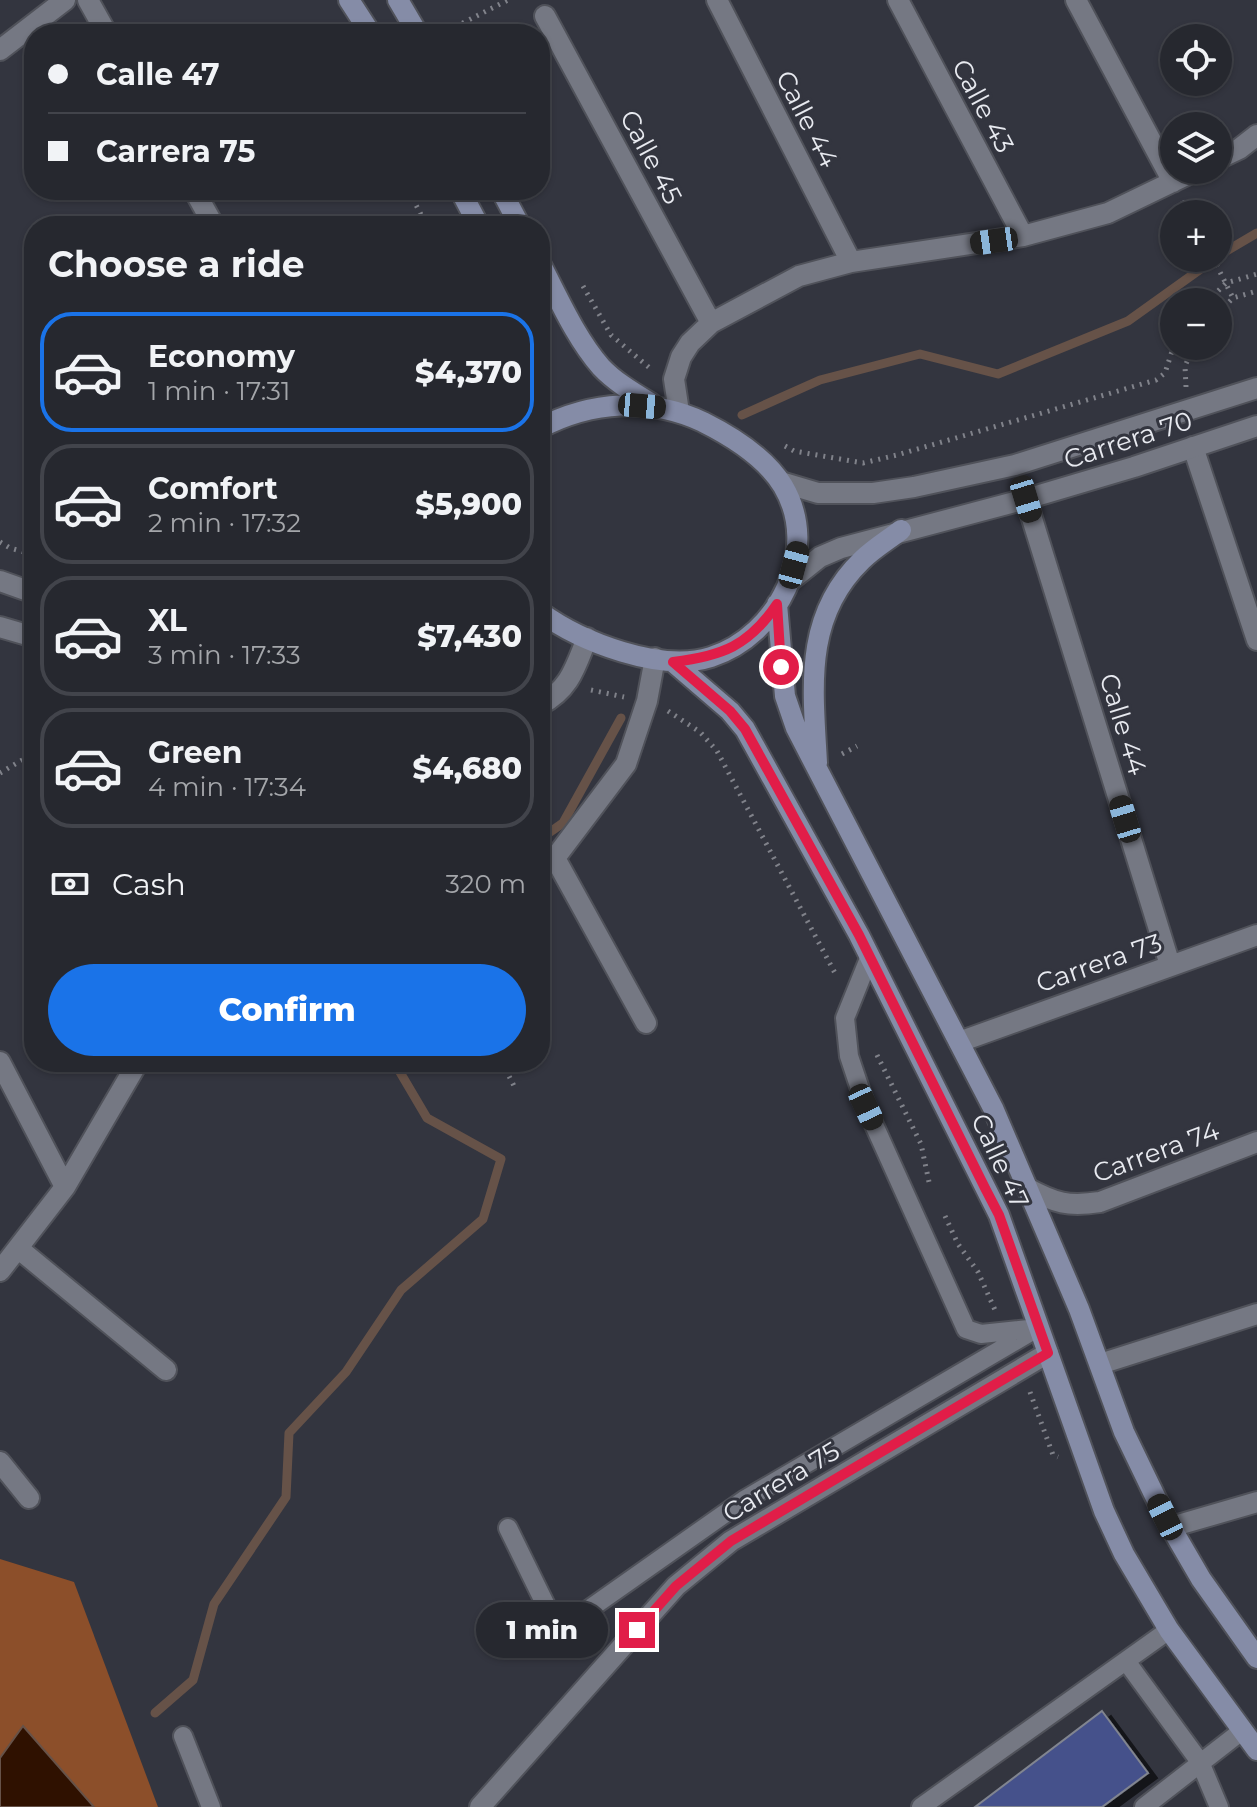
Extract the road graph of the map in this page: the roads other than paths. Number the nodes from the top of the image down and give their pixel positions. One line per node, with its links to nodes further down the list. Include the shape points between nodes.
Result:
1 (65, 0): 9 (street)
2 (88, 0): 10 (street)
3 (349, 0): 11 (main road)
4 (398, 0): 12 (main road)
5 (717, 0): 22 (street, Calle 44)
6 (898, 0): 21 (street, Calle 43)
7 (1076, 0): 19 (street)
8 (545, 16): 13 (street, Calle 45)
9 (34, 24)
10 (101, 24)
11 (365, 24)
12 (412, 24)
13 (549, 24)
14 (550, 25): 24 (street, Calle 45)
15 (24, 32): 16 (street)
16 (0, 50)
17 (1257, 135): 18 (street)
18 (1232, 152)
19 (1160, 158)
20 (1169, 184): 21 (street, via 1108,213)
21 (1023, 236): 22 (street)
22 (851, 262): 24 (street, via 799,276)
23 (550, 281): 26 (main road, via 602,368 621,385)
24 (711, 323): 26 (street, via 685,350)
25 (1257, 388): 30 (street, Carrera 70, via 1015,465 914,487 818,493)
26 (669, 410): 27 (main road, via 601,406); 30 (main road, via 723,431)
27 (550, 424)
28 (1257, 426): 29 (street, Carrera 70)
29 (1193, 447): 31 (street, Carrera 70); 41 (street)
30 (781, 482): 34 (main road, via 796,520 798,548)
31 (1026, 499): 32 (street, Carrera 70); 47 (street, Calle 44)
32 (901, 530): 34 (street, Carrera 70, via 820,557); 44 (main road, via 862,560 834,594 818,634 813,668)
33 (0, 581): 35 (street)
34 (790, 581): 36 (main road)
35 (24, 589)
36 (777, 604): 42 (main road, via 752,636 731,648 709,658); 44 (main road, Calle 47, via 785,696)
37 (550, 618): 40 (main road)
38 (0, 627): 39 (street)
39 (24, 634)
40 (587, 638): 42 (main road); 43 (street, via 569,681)
41 (1257, 640)
42 (664, 660): 46 (main road, Calle 47, via 745,729); 48 (street, via 626,764 555,858)
43 (550, 700)
44 (817, 767): 49 (main road, Calle 47)
45 (1257, 935): 47 (street, Carrera 73)
46 (870, 956): 58 (main road, Calle 47, via 999,1215); 58 (lane, via 845,1018 849,1056 948,1294 966,1329 981,1334)
47 (1170, 965): 49 (street, Carrera 73)
48 (646, 1023)
49 (959, 1042): 54 (main road, Calle 47)
50 (0, 1062): 53 (street)
51 (132, 1072): 53 (street)
52 (1257, 1142): 54 (street, Carrera 74, via 1100,1202 1054,1202)
53 (65, 1187): 55 (street)
54 (1027, 1188): 60 (main road, Calle 47)
55 (19, 1249): 56 (street); 61 (street)
56 (0, 1271)
57 (1257, 1314): 60 (street)
58 (1039, 1327): 59 (main road, Calle 47); 66 (lane, via 744,1500 568,1624 554,1622)
59 (1048, 1353): 67 (main road, Calle 47, via 1104,1511); 75 (street, Carrera 75, via 731,1541 676,1586)
60 (1100, 1364): 65 (main road, Calle 47, via 1124,1432)
61 (166, 1370)
62 (0, 1462): 63 (street)
63 (29, 1498)
64 (1257, 1502): 65 (street)
65 (1171, 1527): 68 (main road, Calle 47)
66 (508, 1528)
67 (1169, 1630): 69 (lane); 70 (main road, Calle 47)
68 (1257, 1658)
69 (1126, 1661): 73 (lane); 76 (lane)
70 (1243, 1730): 72 (main road, Calle 47); 73 (lane)
71 (183, 1736): 74 (lane)
72 (1257, 1750)
73 (1200, 1762): 77 (lane); 78 (lane)
74 (211, 1807)
75 (480, 1807)
76 (921, 1807)
77 (1144, 1807)
78 (1219, 1807)

